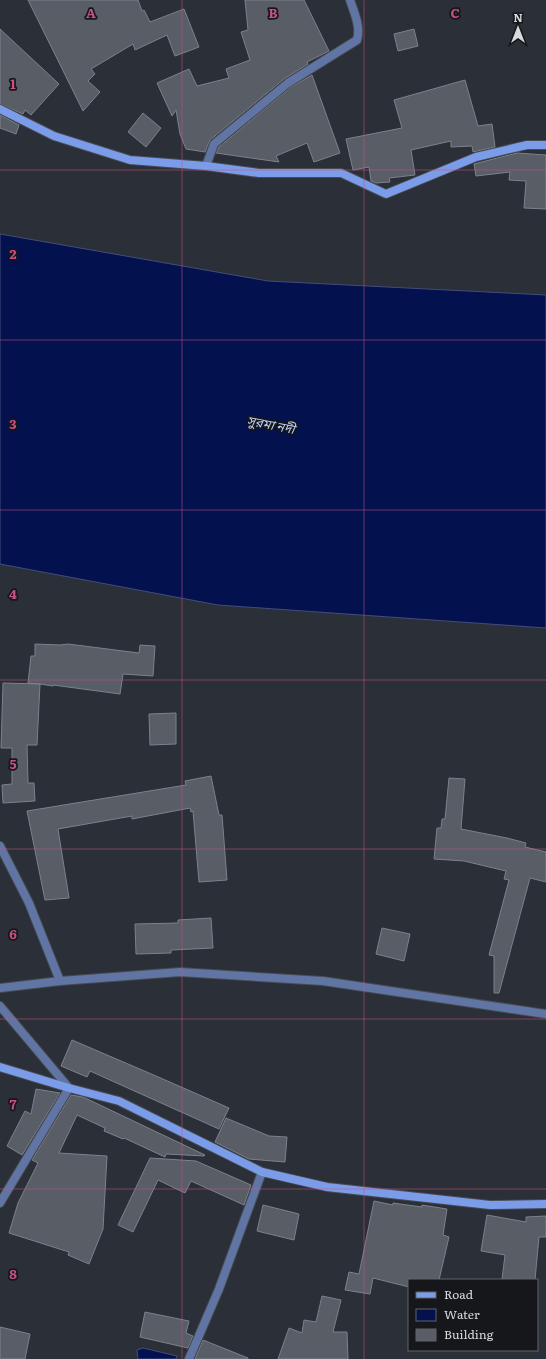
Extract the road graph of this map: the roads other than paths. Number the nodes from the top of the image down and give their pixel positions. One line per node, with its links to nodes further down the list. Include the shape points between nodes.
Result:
1 (350, 0): 4 (street, via 359,34 357,40 288,83 214,144)
2 (0, 109): 4 (street, via 54,136 130,160)
3 (546, 145): 4 (street, via 527,145 476,157 386,194 341,173 259,173)
4 (206, 166)
5 (0, 846): 6 (street, via 29,903)
6 (60, 981): 7 (street); 9 (street, via 180,972 323,981)
7 (0, 988)
8 (0, 1006): 11 (street)
9 (546, 1014)
10 (0, 1068): 11 (street)
11 (69, 1088): 12 (street, via 119,1101); 13 (street)
12 (262, 1172): 14 (street, via 335,1188 490,1205); 15 (street)
13 (0, 1202)
14 (546, 1204)
15 (189, 1359)

